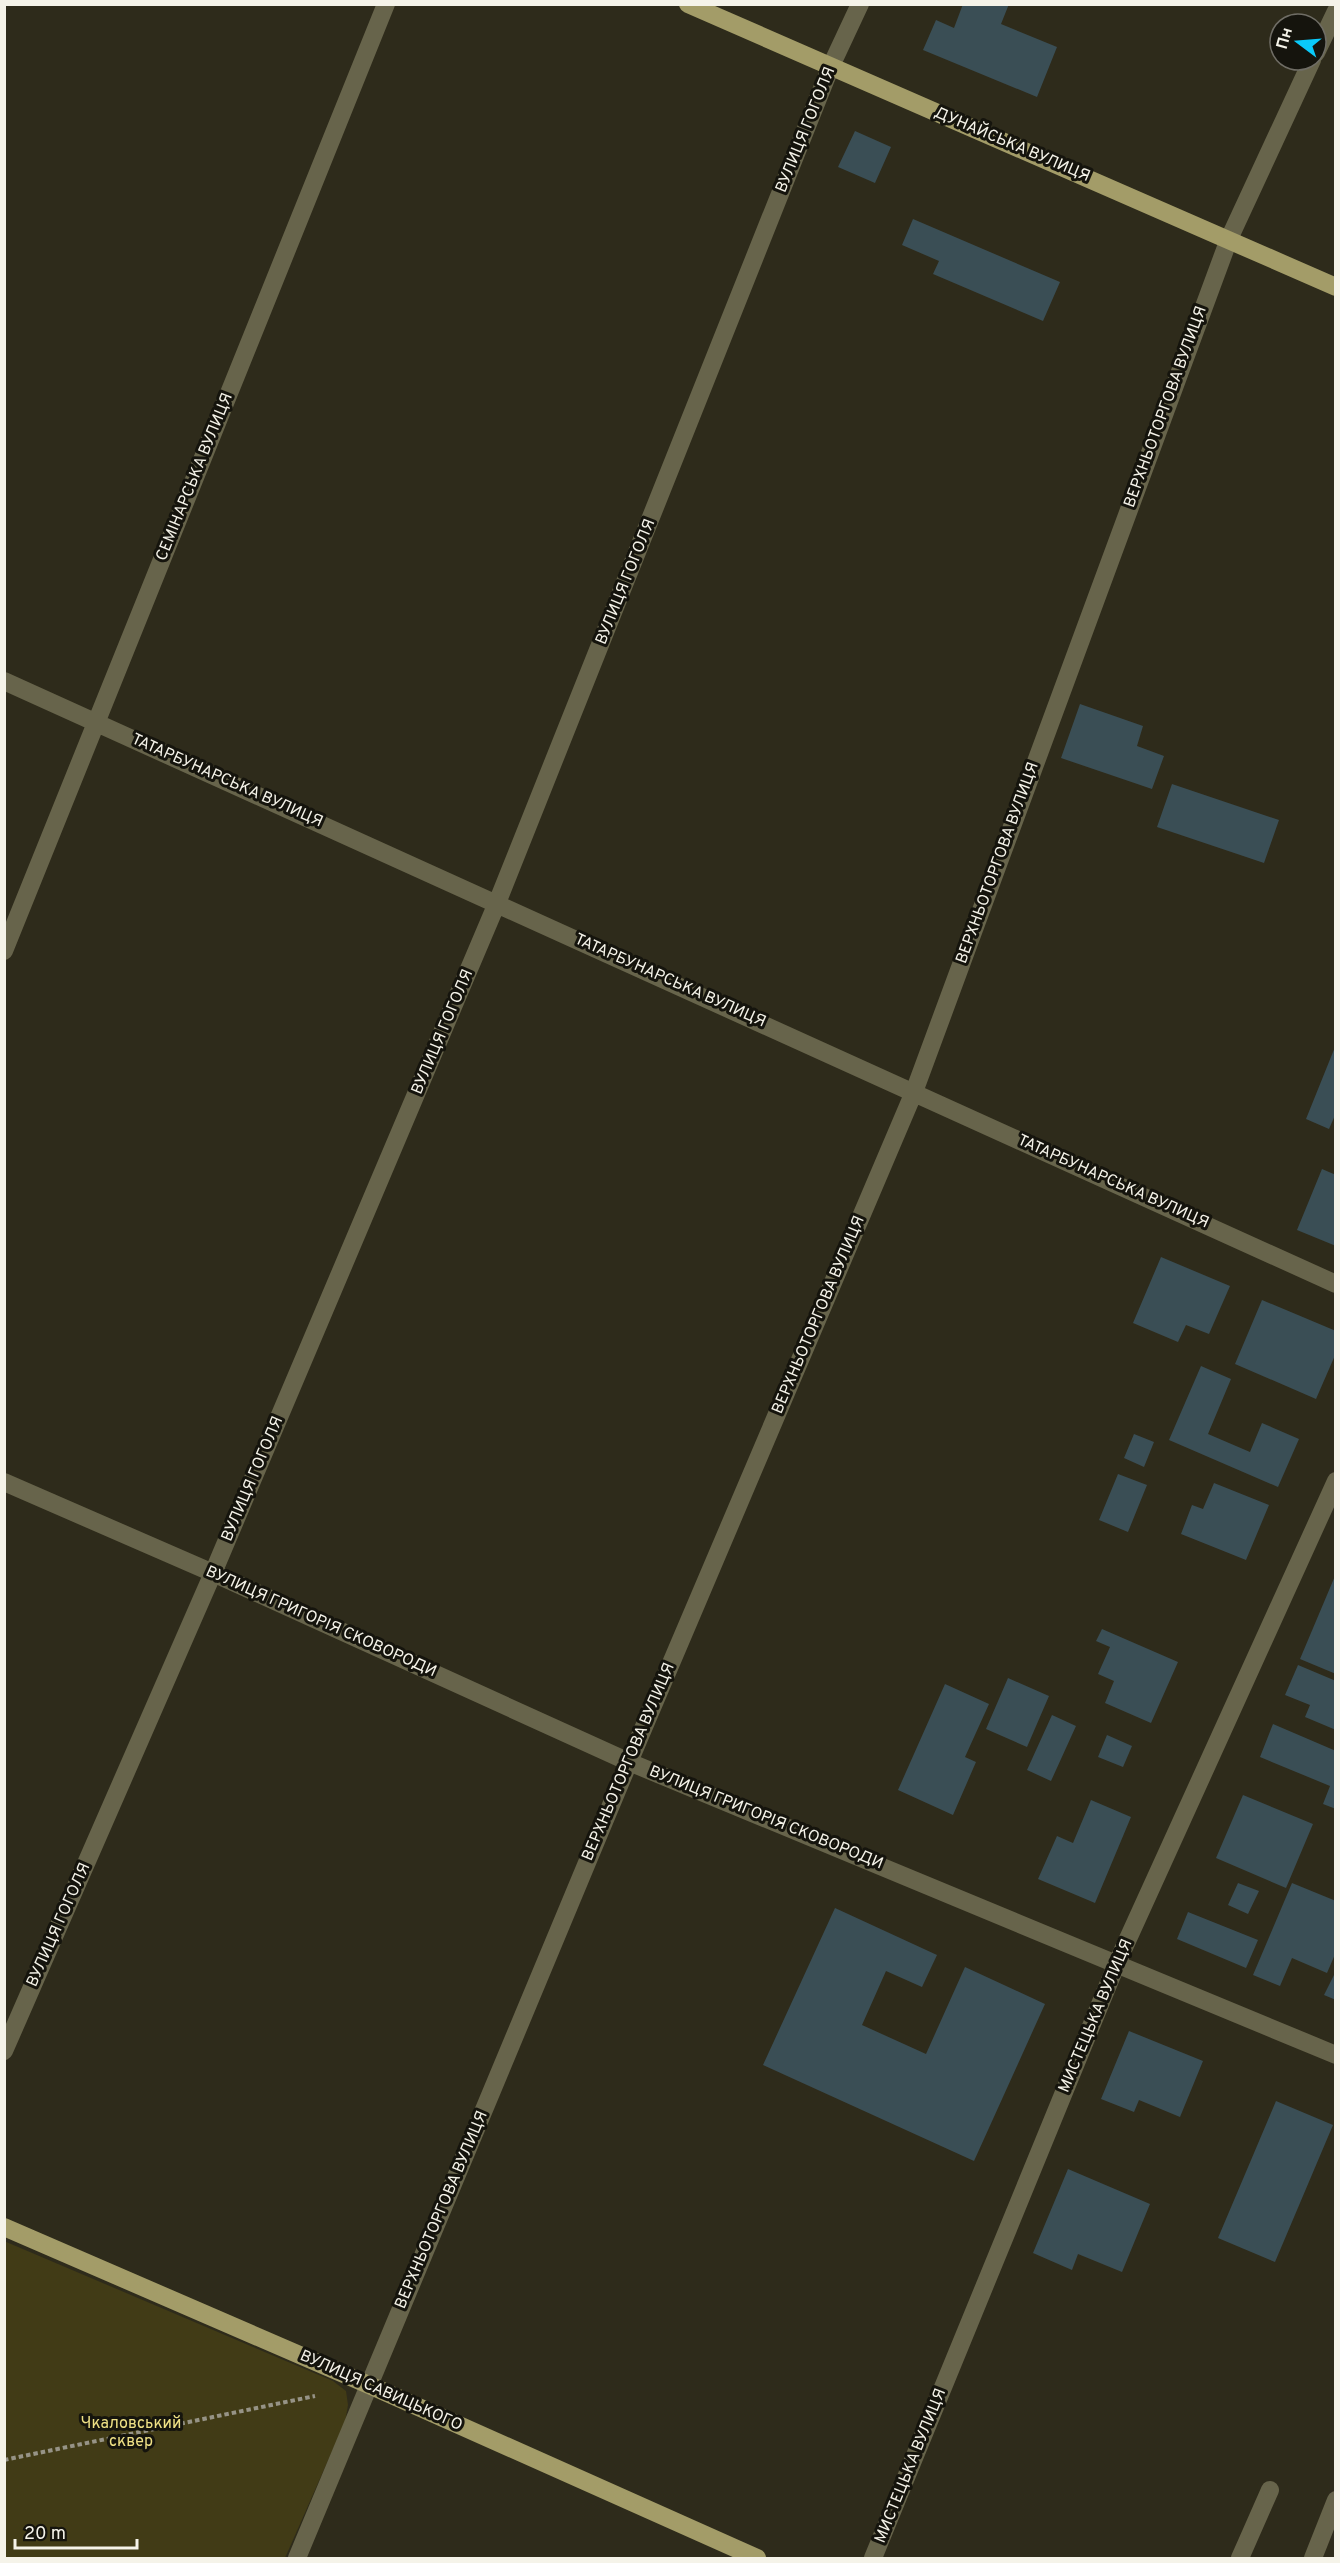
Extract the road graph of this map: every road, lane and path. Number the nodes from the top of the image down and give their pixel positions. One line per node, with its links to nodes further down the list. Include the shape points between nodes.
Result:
1 (386, 4): 11 (street, СЕМІНАРСЬКА ВУЛИЦЯ)
2 (688, 4): 6 (main road, ДУНАЙСЬКА ВУЛИЦЯ)
3 (860, 4): 6 (street, ВУЛИЦЯ ГОГОЛЯ)
4 (1335, 11): 5 (street)
5 (1328, 26)
6 (831, 66): 8 (main road, ДУНАЙСЬКА ВУЛИЦЯ); 12 (street, ВУЛИЦЯ ГОГОЛЯ)
7 (1306, 72): 8 (street, ВЕРХНЬОТОРГОВА ВУЛИЦЯ)
8 (1228, 239): 9 (main road, ДУНАЙСЬКА ВУЛИЦЯ); 14 (street, ВЕРХНЬОТОРГОВА ВУЛИЦЯ)
9 (1335, 286)
10 (4, 681): 11 (street, ТАТАРБУНАРСЬКА ВУЛИЦЯ)
11 (96, 722): 12 (street, ТАТАРБУНАРСЬКА ВУЛИЦЯ); 13 (street, СЕМІНАРСЬКА ВУЛИЦЯ)
12 (497, 903): 14 (street, ТАТАРБУНАРСЬКА ВУЛИЦЯ); 18 (street, ВУЛИЦЯ ГОГОЛЯ)
13 (4, 951)
14 (914, 1092): 15 (street, ТАТАРБУНАРСЬКА ВУЛИЦЯ); 19 (street, ВЕРХНЬОТОРГОВА ВУЛИЦЯ)
15 (1335, 1284)
16 (1335, 1481): 20 (street, МИСТЕЦЬКА ВУЛИЦЯ)
17 (4, 1482): 18 (street, ВУЛИЦЯ ГРИГОРІЯ СКОВОРОДИ)
18 (213, 1573): 19 (street, ВУЛИЦЯ ГРИГОРІЯ СКОВОРОДИ); 21 (street, ВУЛИЦЯ ГОГОЛЯ)
19 (629, 1762): 20 (street, ВУЛИЦЯ ГРИГОРІЯ СКОВОРОДИ); 24 (street, ВЕРХНЬОТОРГОВА ВУЛИЦЯ)
20 (1118, 1963): 22 (street, ВУЛИЦЯ ГРИГОРІЯ СКОВОРОДИ); 30 (street, МИСТЕЦЬКА ВУЛИЦЯ)
21 (4, 2050)
22 (1335, 2055)
23 (4, 2227): 24 (main road, ВУЛИЦЯ САВИЦЬКОГО)
24 (369, 2385): 25 (path); 28 (street, ВЕРХНЬОТОРГОВА ВУЛИЦЯ); 29 (main road, ВУЛИЦЯ САВИЦЬКОГО)
25 (4, 2460)
26 (1270, 2490): 31 (street)
27 (1335, 2500): 32 (street)
28 (297, 2559)
29 (757, 2559)
30 (873, 2559)
31 (1240, 2559)
32 (1313, 2559)

